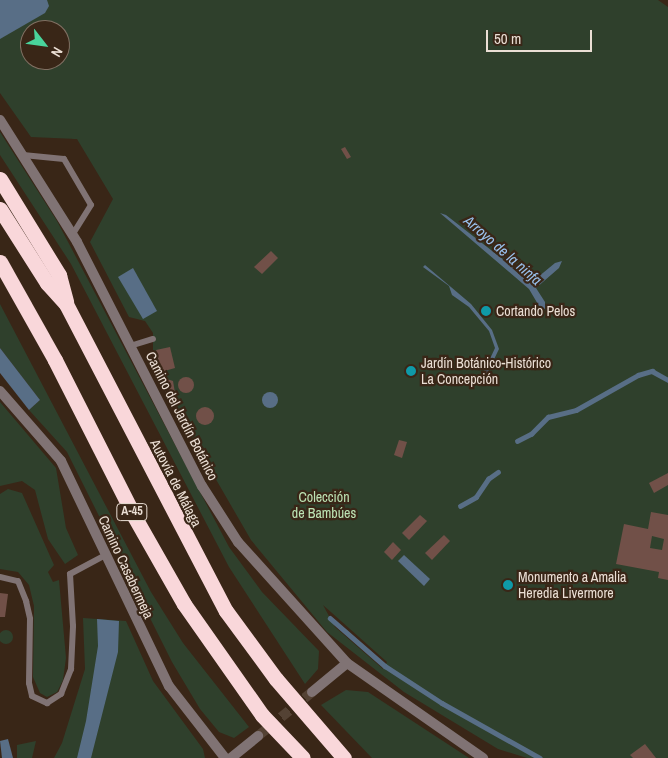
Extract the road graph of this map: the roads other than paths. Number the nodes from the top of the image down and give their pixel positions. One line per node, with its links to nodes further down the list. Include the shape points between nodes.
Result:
1 (0, 120): 2 (street, Camino del Jardín Botánico)
2 (23, 155): 5 (street, Camino del Jardín Botánico); 5 (lane, via 64,159 91,205)
3 (0, 179): 7 (highway, via 59,275)
4 (0, 209): 7 (highway, Autovía de Málaga / A-45, via 47,283)
5 (72, 235): 9 (street, Camino del Jardín Botánico)
6 (0, 262): 18 (highway, A-45, via 184,604 262,715)
7 (66, 304): 19 (highway, Autovía de Málaga / A-45, via 226,611 276,679)
8 (153, 339): 9 (lane)
9 (130, 346): 13 (street, Camino del Jardín Botánico, via 202,486 249,556)
10 (0, 391): 11 (street, Camino Casabermeja, via 61,461)
11 (105, 555): 12 (lane, via 70,574 71,669 60,694 48,702 32,696 30,619 26,601 18,582); 16 (street, Camino Casabermeja, via 169,686)
12 (0, 577)
13 (347, 663): 14 (street); 20 (street, Camino del Jardín Botánico)
14 (312, 692)
15 (258, 736): 17 (street)
16 (225, 758)
17 (231, 758)
18 (303, 758)
19 (344, 758)
20 (483, 758)

